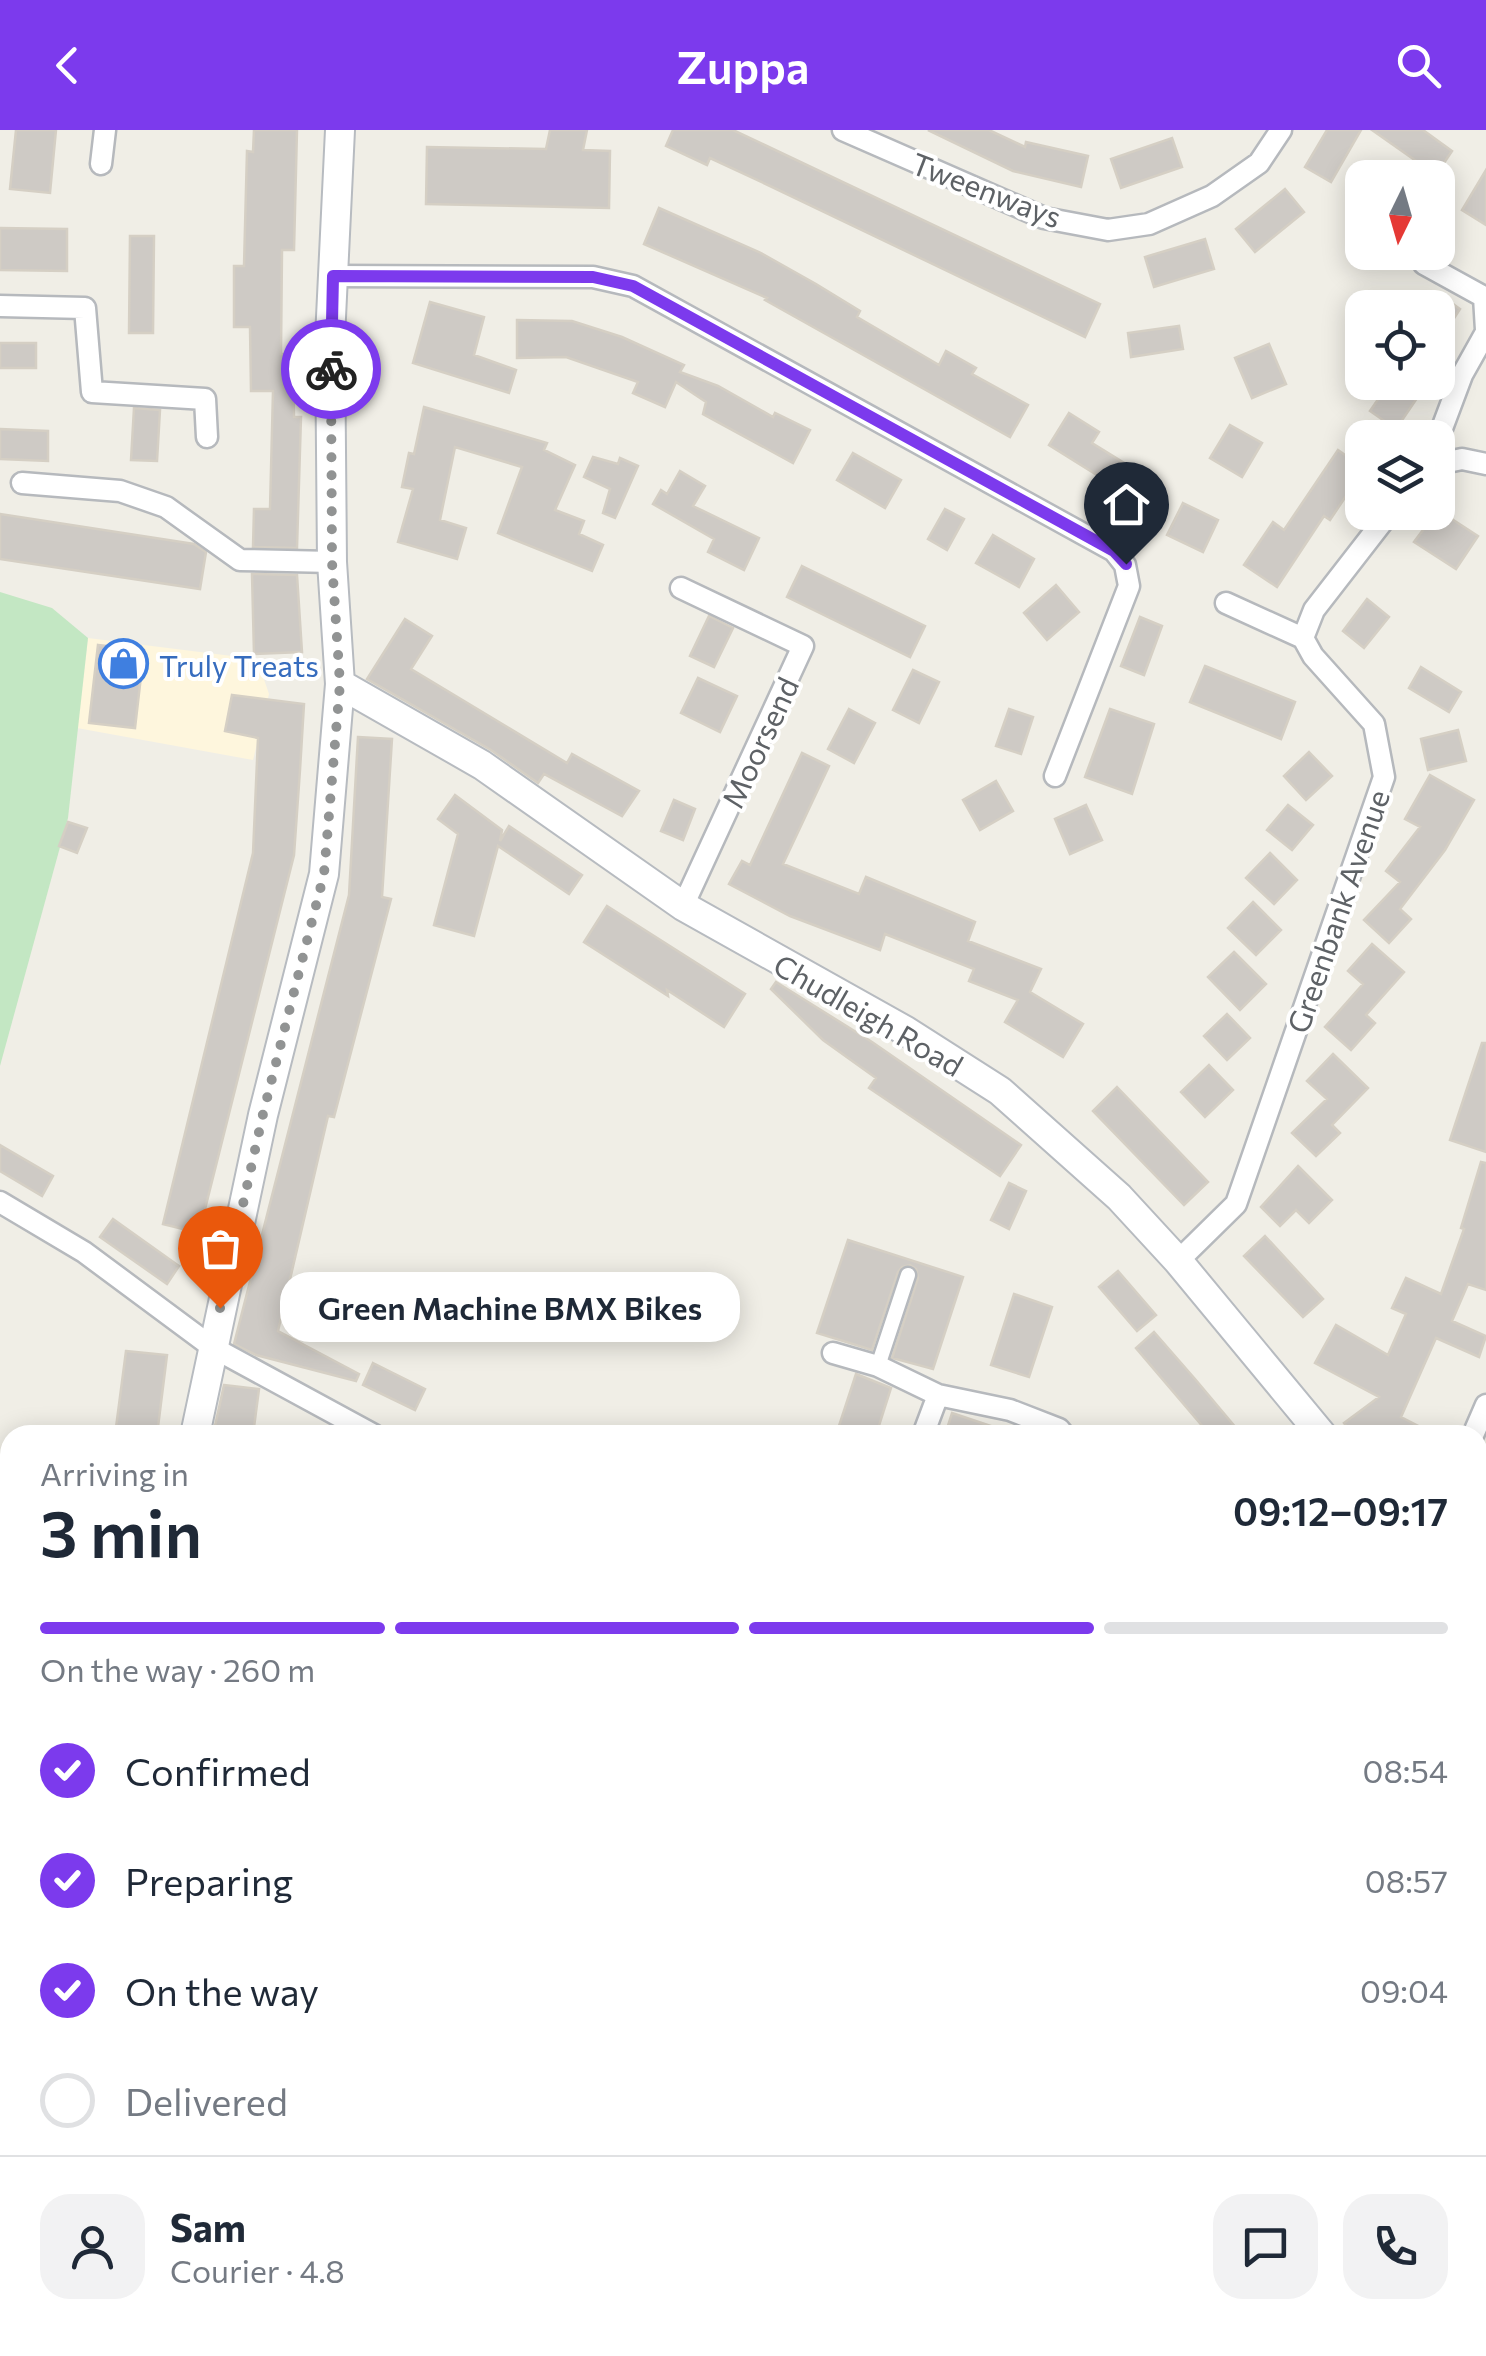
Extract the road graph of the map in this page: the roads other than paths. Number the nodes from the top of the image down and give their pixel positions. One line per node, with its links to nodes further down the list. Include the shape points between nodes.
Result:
1 (105, 130): 5 (street)
2 (340, 130): 7 (main road)
3 (842, 130): 4 (street, Tweenways, via 1044,218 1108,230 1148,224 1212,196 1259,163)
4 (1281, 130)
5 (101, 164)
6 (1435, 270): 9 (street, via 1484,297)
7 (333, 276): 16 (main road); 21 (street, via 574,276 633,286 1114,551 1126,564 1130,586)
8 (0, 306): 11 (street, via 84,308 92,392 205,398)
9 (1486, 331): 10 (street)
10 (1445, 420)
11 (207, 437)
12 (1455, 461): 13 (street)
13 (1486, 464)
14 (22, 483): 16 (street, via 120,491 166,507 240,560)
15 (1376, 530): 19 (street, via 1314,610)
16 (332, 562): 20 (main road)
17 (681, 588): 22 (street, Moorsend, via 803,646)
18 (1226, 603): 19 (street)
19 (1304, 638): 24 (street, Greenbank Avenue, via 1312,656 1374,724 1384,777 1236,1204)
20 (340, 684): 22 (main road, Chudleigh Road, via 482,765); 26 (main road, via 324,874)
21 (1055, 776)
22 (683, 906): 24 (main road, Chudleigh Road, via 1000,1091 1120,1197)
23 (0, 1202): 26 (street, via 84,1252)
24 (1178, 1261): 34 (main road, Chudleigh Road)
25 (908, 1275): 28 (street)
26 (212, 1347): 30 (main road); 31 (street)
27 (833, 1353): 28 (street)
28 (878, 1366): 29 (street)
29 (938, 1394): 32 (street); 33 (street)
30 (197, 1425)
31 (356, 1425)
32 (927, 1425)
33 (1048, 1425)
34 (1314, 1425)

